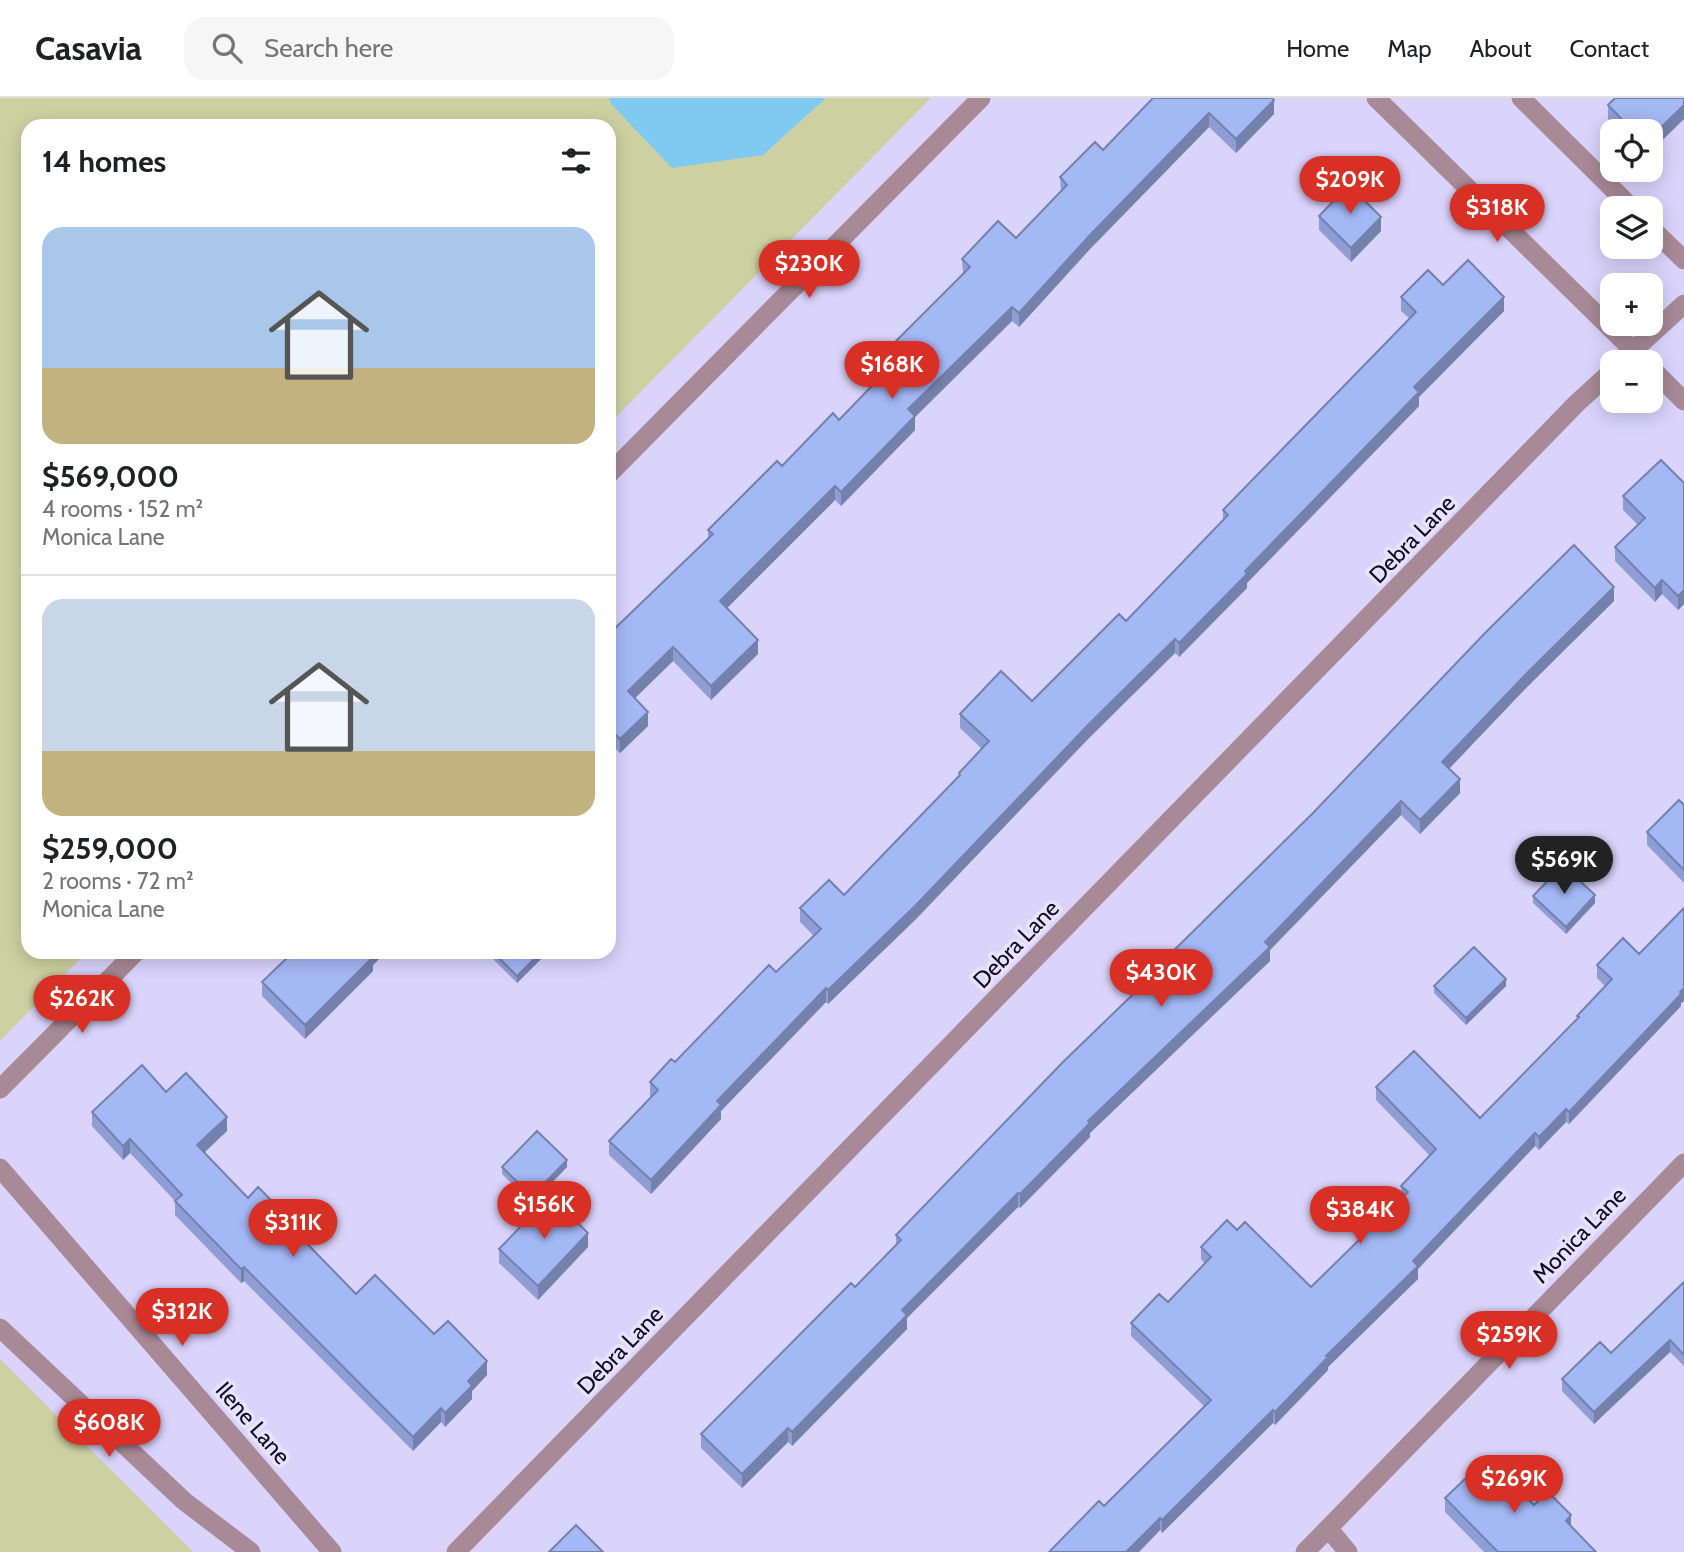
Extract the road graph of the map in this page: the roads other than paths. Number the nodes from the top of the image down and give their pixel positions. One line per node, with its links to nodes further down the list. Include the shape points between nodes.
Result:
1 (981, 98): 13 (street)
2 (1376, 98): 8 (street)
3 (1521, 98): 4 (street)
4 (1620, 196)
5 (1663, 240): 6 (street)
6 (1684, 260)
7 (1684, 304): 9 (street)
8 (1625, 350)
9 (1641, 350)
10 (1663, 380): 12 (street)
11 (1600, 382): 22 (street, Debra Lane)
12 (1684, 401)
13 (616, 467)
14 (129, 959): 15 (street)
15 (0, 1089)
16 (1684, 1163): 19 (street, Monica Lane)
17 (0, 1168): 21 (street, Ilene Lane)
18 (0, 1328): 20 (street, via 184,1501)
19 (1328, 1528): 23 (street, Monica Lane); 24 (street)
20 (251, 1552)
21 (331, 1552)
22 (456, 1552)
23 (1305, 1552)
24 (1349, 1552)

